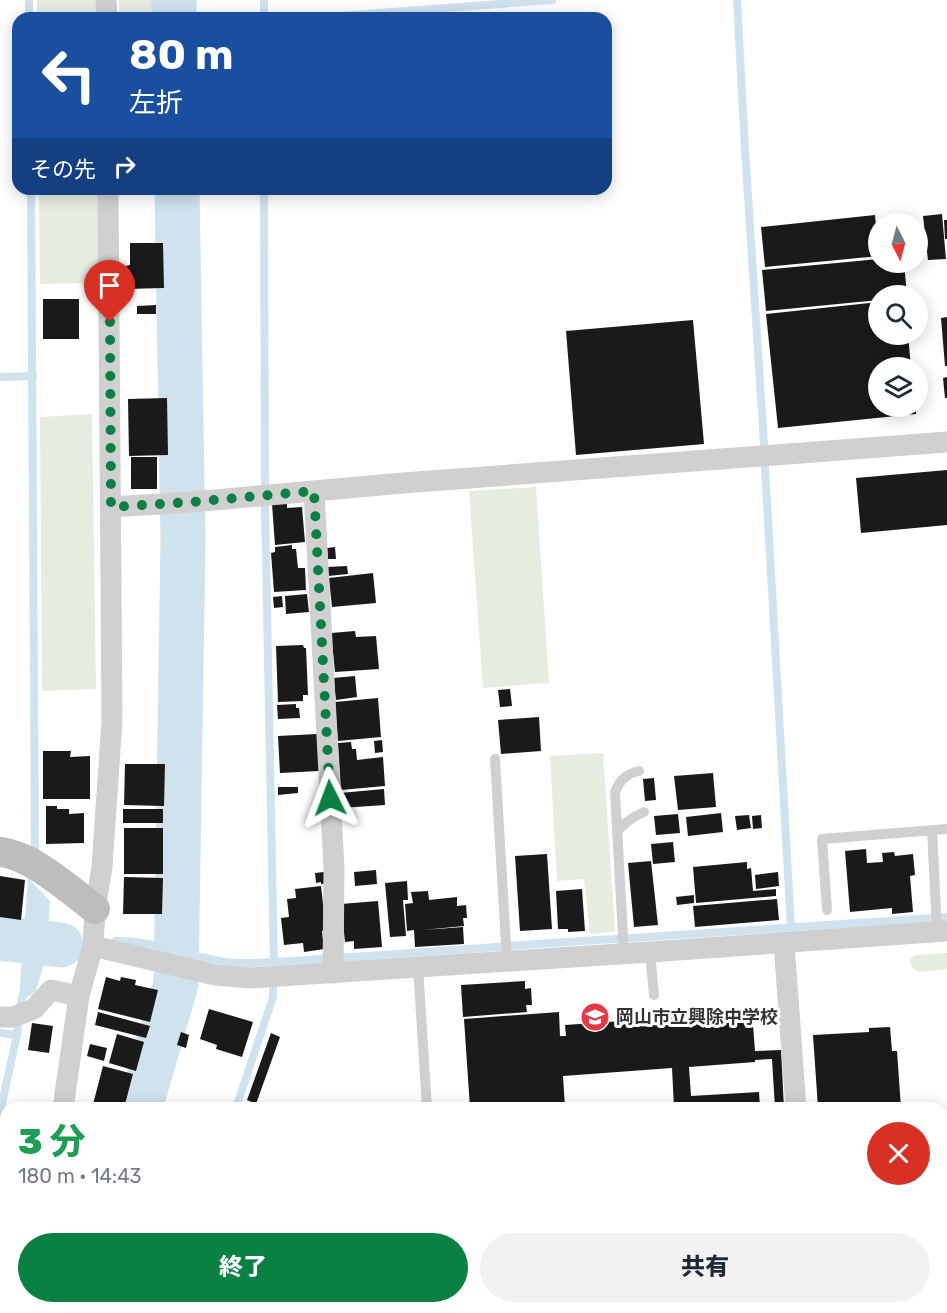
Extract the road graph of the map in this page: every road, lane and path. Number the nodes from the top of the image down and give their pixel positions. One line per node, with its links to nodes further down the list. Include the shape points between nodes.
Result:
1 (108, 195): 4 (street)
2 (947, 442): 3 (street)
3 (314, 491): 4 (street); 20 (street, via 334,868)
4 (111, 507): 12 (street, via 112,722 102,867)
5 (495, 759): 18 (lane)
6 (639, 771): 10 (lane, via 626,776 615,792)
7 (644, 812): 10 (lane)
8 (947, 829): 9 (lane)
9 (932, 830): 13 (lane, via 822,839); 14 (lane)
10 (617, 832): 16 (lane)
11 (23, 861): 12 (street)
12 (95, 909): 17 (street)
13 (827, 910)
14 (939, 924): 15 (street)
15 (784, 943): 19 (street); 27 (street)
16 (623, 944): 18 (street); 19 (street)
17 (93, 946): 20 (street, via 215,975 250,978); 23 (street)
18 (506, 951): 21 (street)
19 (650, 952): 22 (lane)
20 (333, 962): 21 (street)
21 (418, 967): 26 (lane)
22 (654, 995)
23 (80, 996): 24 (street, via 51,990 34,1009); 25 (street)
24 (7, 1017)
25 (64, 1102)
26 (427, 1102)
27 (796, 1102)

